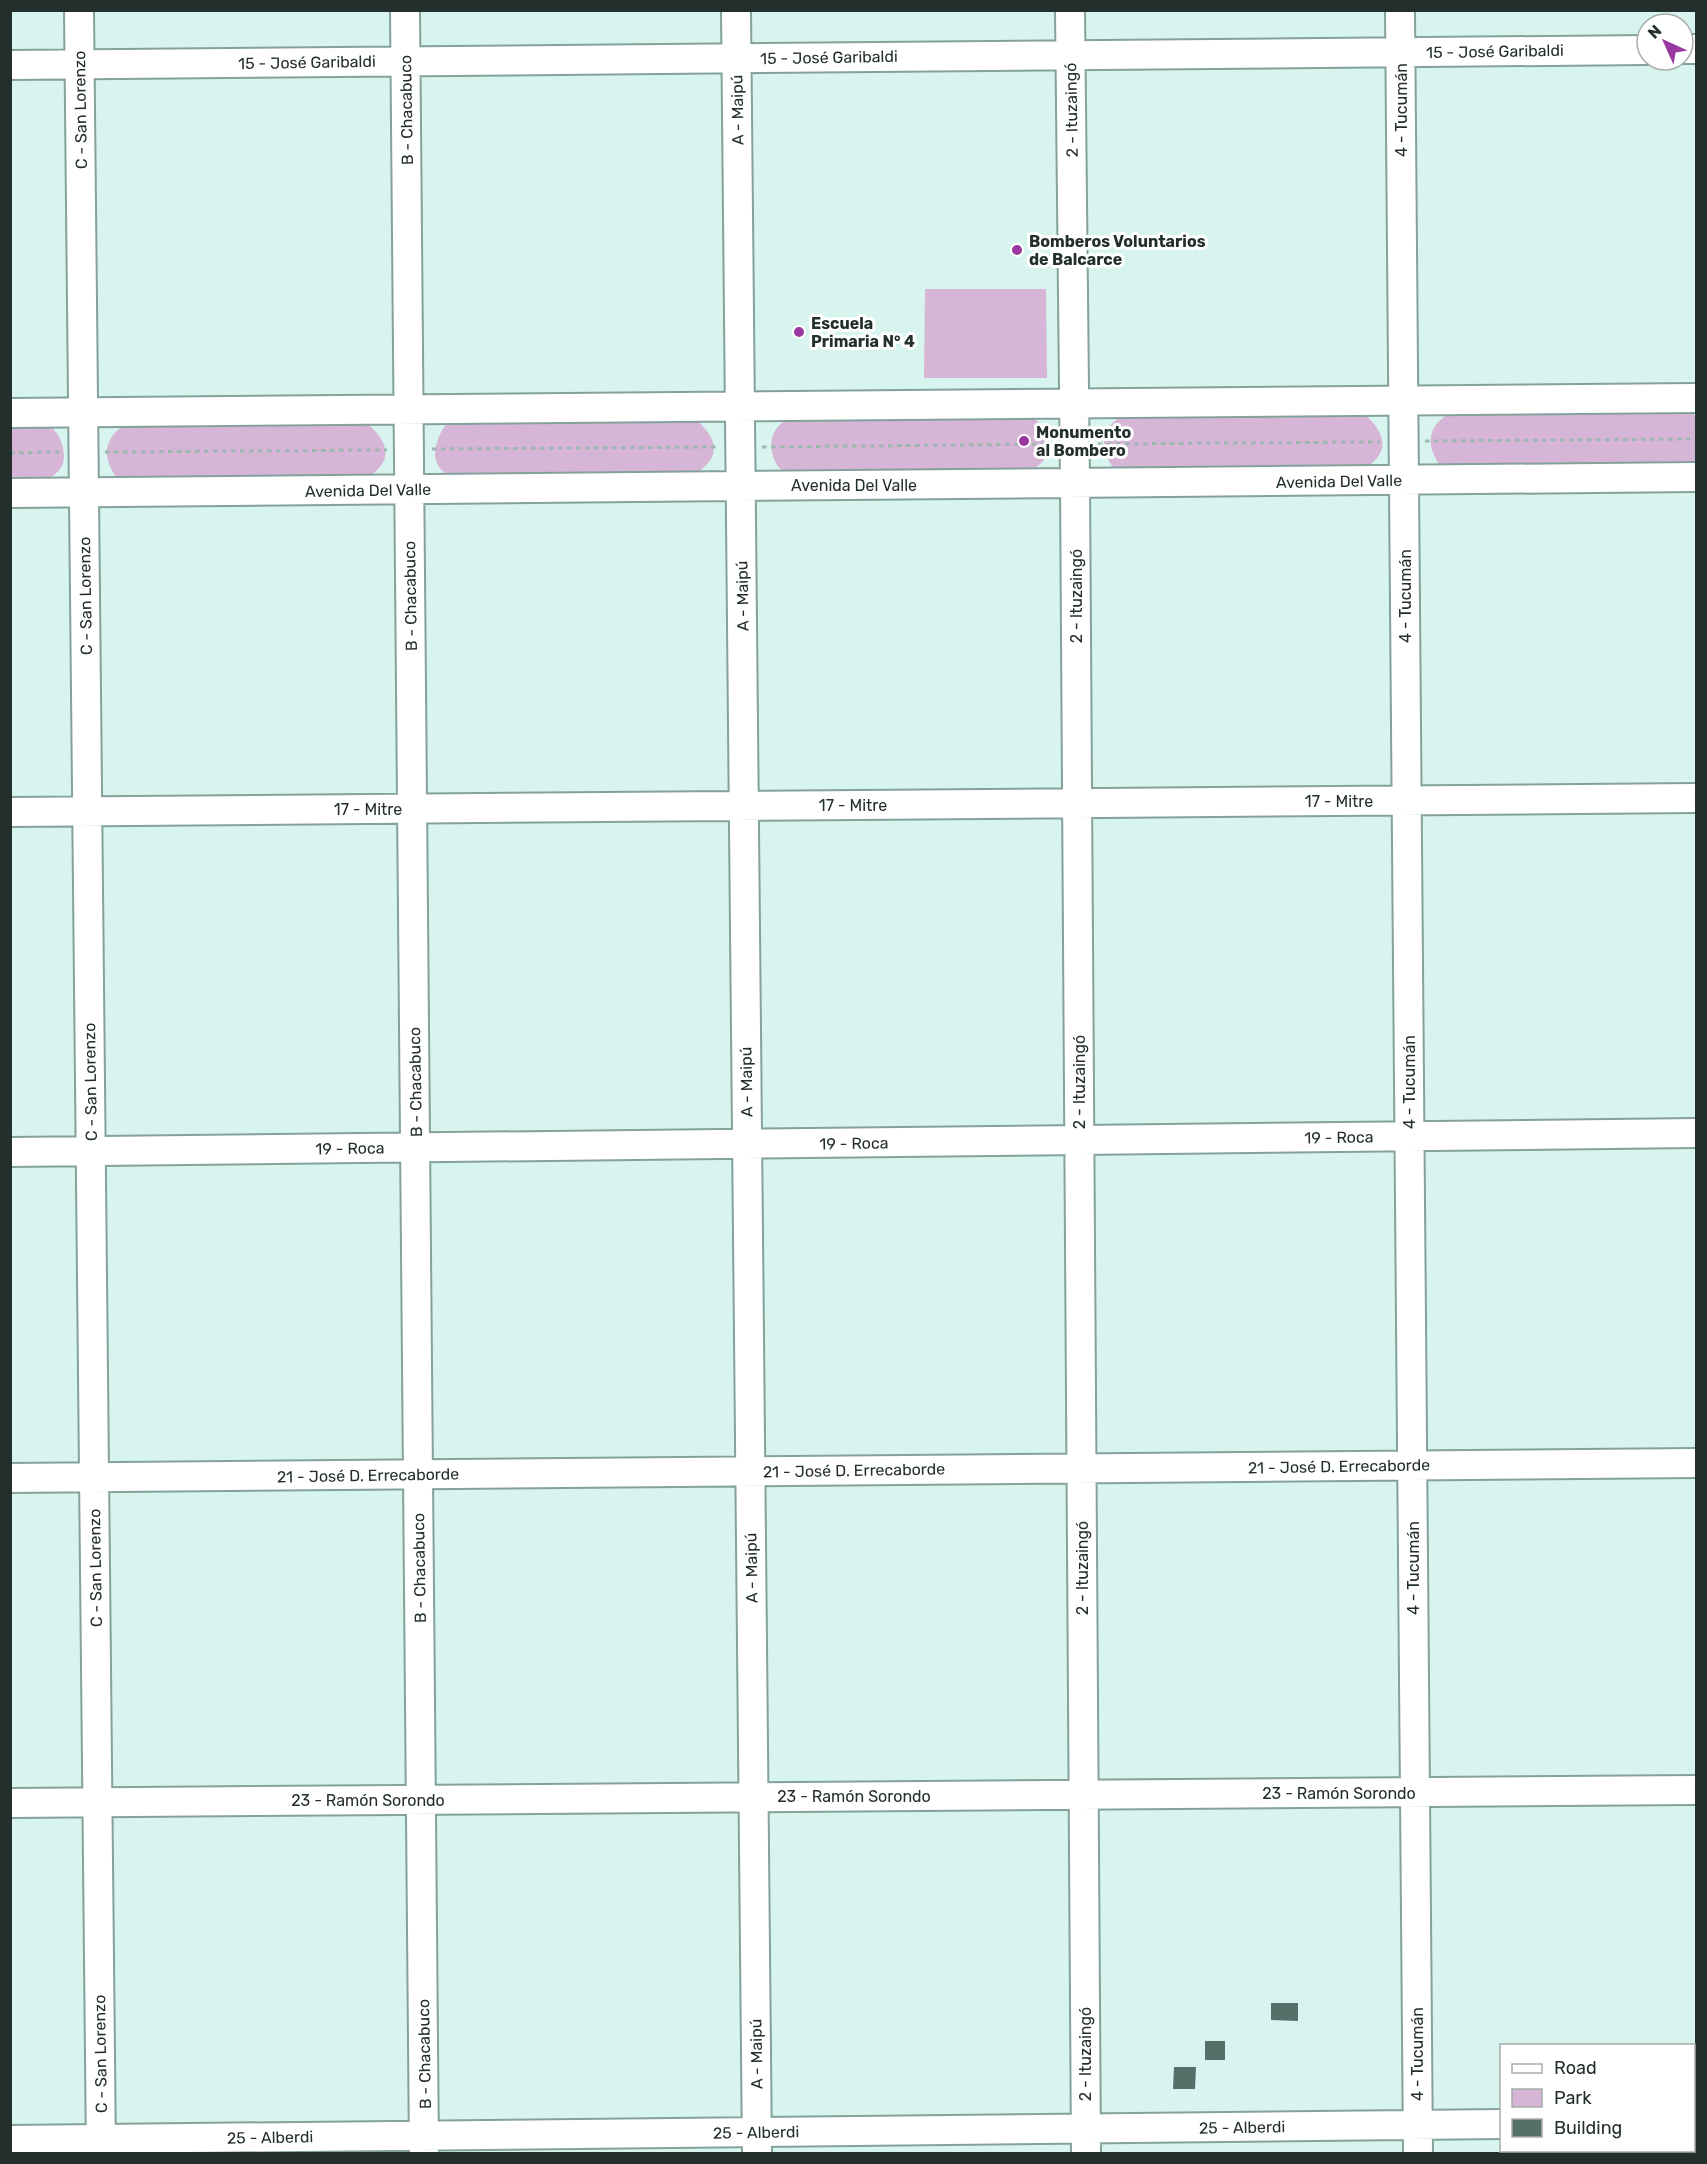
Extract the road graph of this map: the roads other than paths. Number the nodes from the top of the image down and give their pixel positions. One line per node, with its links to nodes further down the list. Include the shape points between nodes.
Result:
1 (80, 10): 11 (street, C - San Lorenzo)
2 (405, 10): 10 (street, B - Chacabuco)
3 (736, 10): 9 (street, A - Maipú)
4 (1070, 10): 8 (street, 2 - Ituzaingó)
5 (1400, 10): 7 (street, 4 - Tucumán)
6 (1635, 50): 7 (street, 15 - José Garibaldi)
7 (1400, 52): 8 (street, 15 - José Garibaldi); 15 (street, 4 - Tucumán)
8 (1070, 55): 9 (street, 15 - José Garibaldi); 16 (street, 2 - Ituzaingó)
9 (736, 58): 10 (street, 15 - José Garibaldi); 17 (street, A - Maipú)
10 (406, 61): 11 (street, 15 - José Garibaldi); 19 (street, B - Chacabuco)
11 (80, 64): 12 (street, 15 - José Garibaldi); 22 (street, C - San Lorenzo)
12 (10, 65)
13 (1696, 398): 15 (street)
14 (1361, 401): 15 (street); 16 (street); 26 (street, via 1394,421 1399,441 1396,459 1382,473)
15 (1403, 401): 27 (street, 4 - Tucumán)
16 (1074, 404): 17 (street); 28 (street, 2 - Ituzaingó)
17 (740, 406): 18 (street); 29 (street, A - Maipú)
18 (694, 407): 20 (street); 30 (street, via 726,428 731,447 729,466 715,480)
19 (409, 409): 20 (street); 22 (street); 31 (street, B - Chacabuco)
20 (455, 409): 32 (street, via 432,417 419,430 416,449 421,468)
21 (40, 412): 22 (street); 23 (street); 24 (street, via 73,433)
22 (84, 412): 24 (street, C - San Lorenzo)
23 (10, 413)
24 (81, 452): 33 (street, via 75,471 62,484); 34 (street, C - San Lorenzo)
25 (1696, 477): 27 (street, Avenida Del Valle)
26 (1359, 480): 27 (street, Avenida Del Valle); 28 (street, Avenida Del Valle)
27 (1404, 480): 37 (street, 4 - Tucumán)
28 (1075, 484): 29 (street, Avenida Del Valle); 38 (street, 2 - Ituzaingó)
29 (741, 486): 30 (street, Avenida Del Valle); 39 (street, A - Maipú)
30 (693, 487): 32 (street, Avenida Del Valle)
31 (410, 489): 32 (street, Avenida Del Valle); 34 (street, Avenida Del Valle); 40 (street, B - Chacabuco)
32 (454, 489)
33 (39, 492): 34 (street, Avenida Del Valle); 35 (street, Avenida Del Valle)
34 (84, 492): 42 (street, C - San Lorenzo)
35 (10, 493)
36 (1696, 798): 37 (street, 17 - Mitre)
37 (1406, 800): 38 (street, 17 - Mitre); 44 (street, 4 - Tucumán)
38 (1077, 803): 39 (street, 17 - Mitre); 45 (street, 2 - Ituzaingó)
39 (744, 806): 40 (street, 17 - Mitre); 46 (street, A - Maipú)
40 (412, 809): 42 (street, 17 - Mitre); 47 (street, B - Chacabuco)
41 (10, 812): 42 (street, 17 - Mitre)
42 (88, 812): 48 (street, C - San Lorenzo)
43 (1696, 1133): 44 (street, 19 - Roca)
44 (1409, 1137): 45 (street, 19 - Roca); 51 (street, 4 - Tucumán)
45 (1079, 1140): 46 (street, 19 - Roca); 52 (street, 2 - Ituzaingó)
46 (747, 1144): 47 (street, 19 - Roca); 53 (street, A - Maipú)
47 (416, 1147): 48 (street, 19 - Roca); 54 (street, B - Chacabuco)
48 (91, 1151): 49 (street, 19 - Roca); 55 (street, C - San Lorenzo)
49 (10, 1152)
50 (1696, 1462): 51 (street, 21 - José D. Errecaborde)
51 (1412, 1465): 52 (street, 21 - José D. Errecaborde); 58 (street, 4 - Tucumán)
52 (1082, 1468): 53 (street, 21 - José D. Errecaborde); 59 (street, 2 - Ituzaingó)
53 (750, 1471): 54 (street, 21 - José D. Errecaborde); 60 (street, A - Maipú)
54 (418, 1474): 55 (street, 21 - José D. Errecaborde); 61 (street, B - Chacabuco)
55 (94, 1477): 56 (street, 21 - José D. Errecaborde); 62 (street, C - San Lorenzo)
56 (10, 1478)
57 (1696, 1790): 58 (street, 23 - Ramón Sorondo)
58 (1415, 1792): 59 (street, 23 - Ramón Sorondo); 65 (street, 4 - Tucumán)
59 (1083, 1795): 60 (street, 23 - Ramón Sorondo); 67 (street, 2 - Ituzaingó)
60 (753, 1797): 61 (street, 23 - Ramón Sorondo); 68 (street, A - Maipú)
61 (421, 1800): 62 (street, 23 - Ramón Sorondo); 69 (street, B - Chacabuco)
62 (98, 1802): 63 (street, 23 - Ramón Sorondo); 70 (street, C - San Lorenzo)
63 (10, 1803)
64 (1500, 2124): 65 (street, 25 - Alberdi)
65 (1418, 2125): 67 (street, 25 - Alberdi); 71 (street, 4 - Tucumán)
66 (10, 2140): 70 (street, 25 - Alberdi)
67 (1086, 2141): 68 (street, 25 - Alberdi)
68 (757, 2143): 69 (street, 25 - Alberdi)
69 (424, 2144): 70 (street, 25 - Alberdi)
70 (101, 2146)
71 (1418, 2154)

